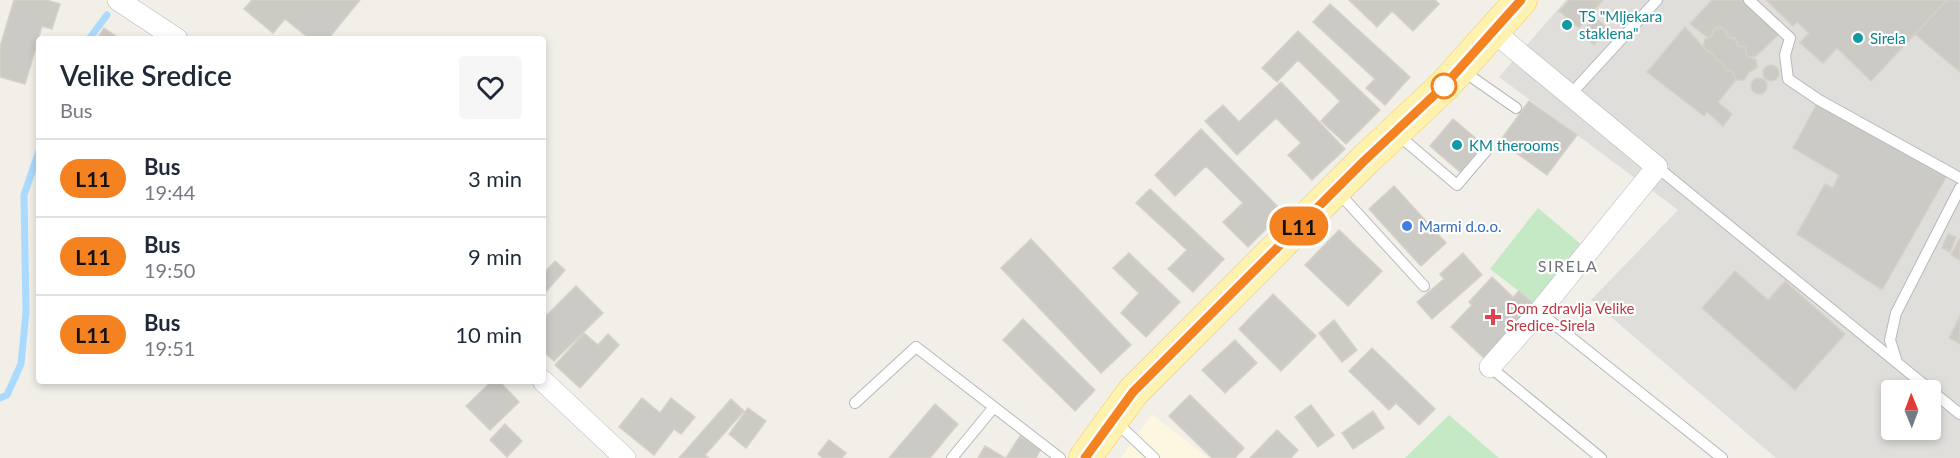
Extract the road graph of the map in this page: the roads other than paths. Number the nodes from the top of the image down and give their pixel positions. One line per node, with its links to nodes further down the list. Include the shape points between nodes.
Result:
1 (118, 0): 6 (street)
2 (1521, 0): 5 (main road)
3 (1657, 0): 8 (lane)
4 (1749, 0): 13 (lane, via 1790,38 1785,55 1788,78 1819,100)
5 (1494, 32): 7 (main road); 8 (street)
6 (172, 36)
7 (1460, 69): 9 (lane); 10 (main road)
8 (1569, 96): 12 (street)
9 (1516, 108)
10 (1395, 132): 11 (lane, via 1458,185); 15 (main road)
11 (1486, 151)
12 (1657, 167): 17 (street); 18 (lane)
13 (1960, 178)
14 (1960, 188): 18 (lane, via 1896,313 1890,340)
15 (1336, 190): 16 (lane); 24 (main road, via 1133,392)
16 (1424, 286)
17 (1539, 312): 19 (street); 30 (lane)
18 (1897, 363): 23 (lane)
19 (1490, 367): 29 (lane)
20 (546, 384): 25 (street)
21 (855, 403): 22 (lane, via 916,347)
22 (994, 407): 26 (lane); 27 (lane)
23 (1960, 414)
24 (1113, 419): 27 (main road); 28 (lane)
25 (625, 458)
26 (952, 458)
27 (1079, 458)
28 (1154, 458)
29 (1601, 458)
30 (1722, 458)

